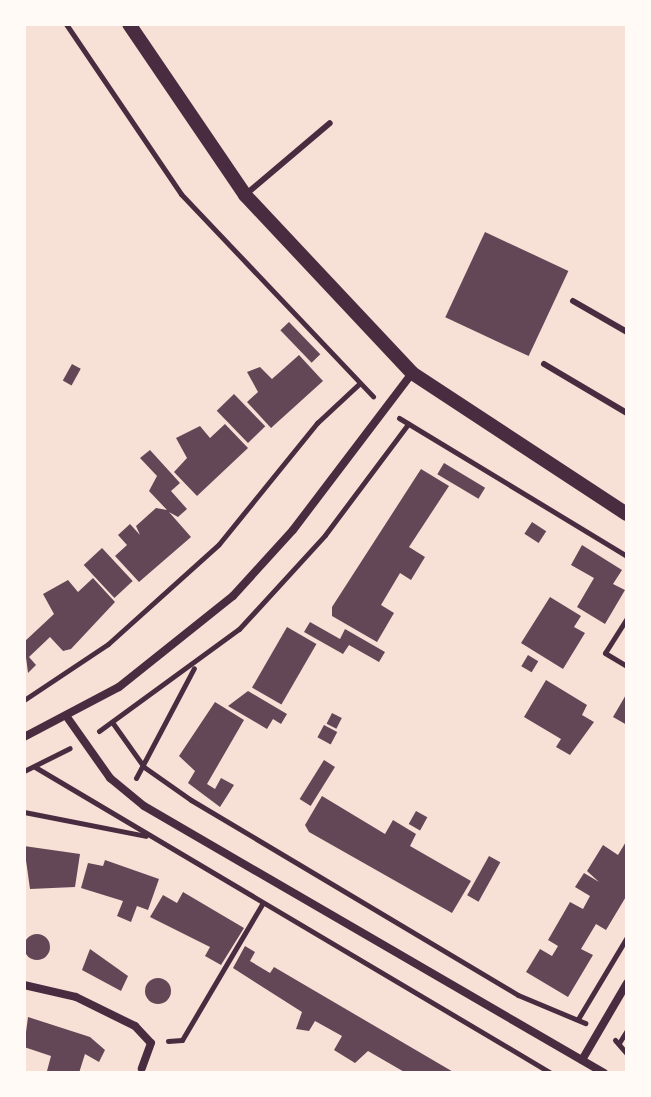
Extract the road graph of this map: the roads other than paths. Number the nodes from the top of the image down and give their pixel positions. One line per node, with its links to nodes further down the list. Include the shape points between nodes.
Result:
1 (129, 24): 3 (street)
2 (330, 123): 3 (lane)
3 (245, 195): 7 (street)
4 (573, 301): 5 (lane)
5 (627, 332)
6 (544, 364): 8 (lane)
7 (412, 373): 9 (street); 10 (street, via 233,596 167,652)
8 (627, 413)
9 (627, 514)
10 (67, 717): 11 (street); 14 (street, via 126,793)
11 (24, 737)
12 (627, 983): 14 (street)
13 (24, 985): 15 (street, via 106,1010 151,1043)
14 (582, 1060): 16 (street)
15 (142, 1068)
16 (604, 1073)

